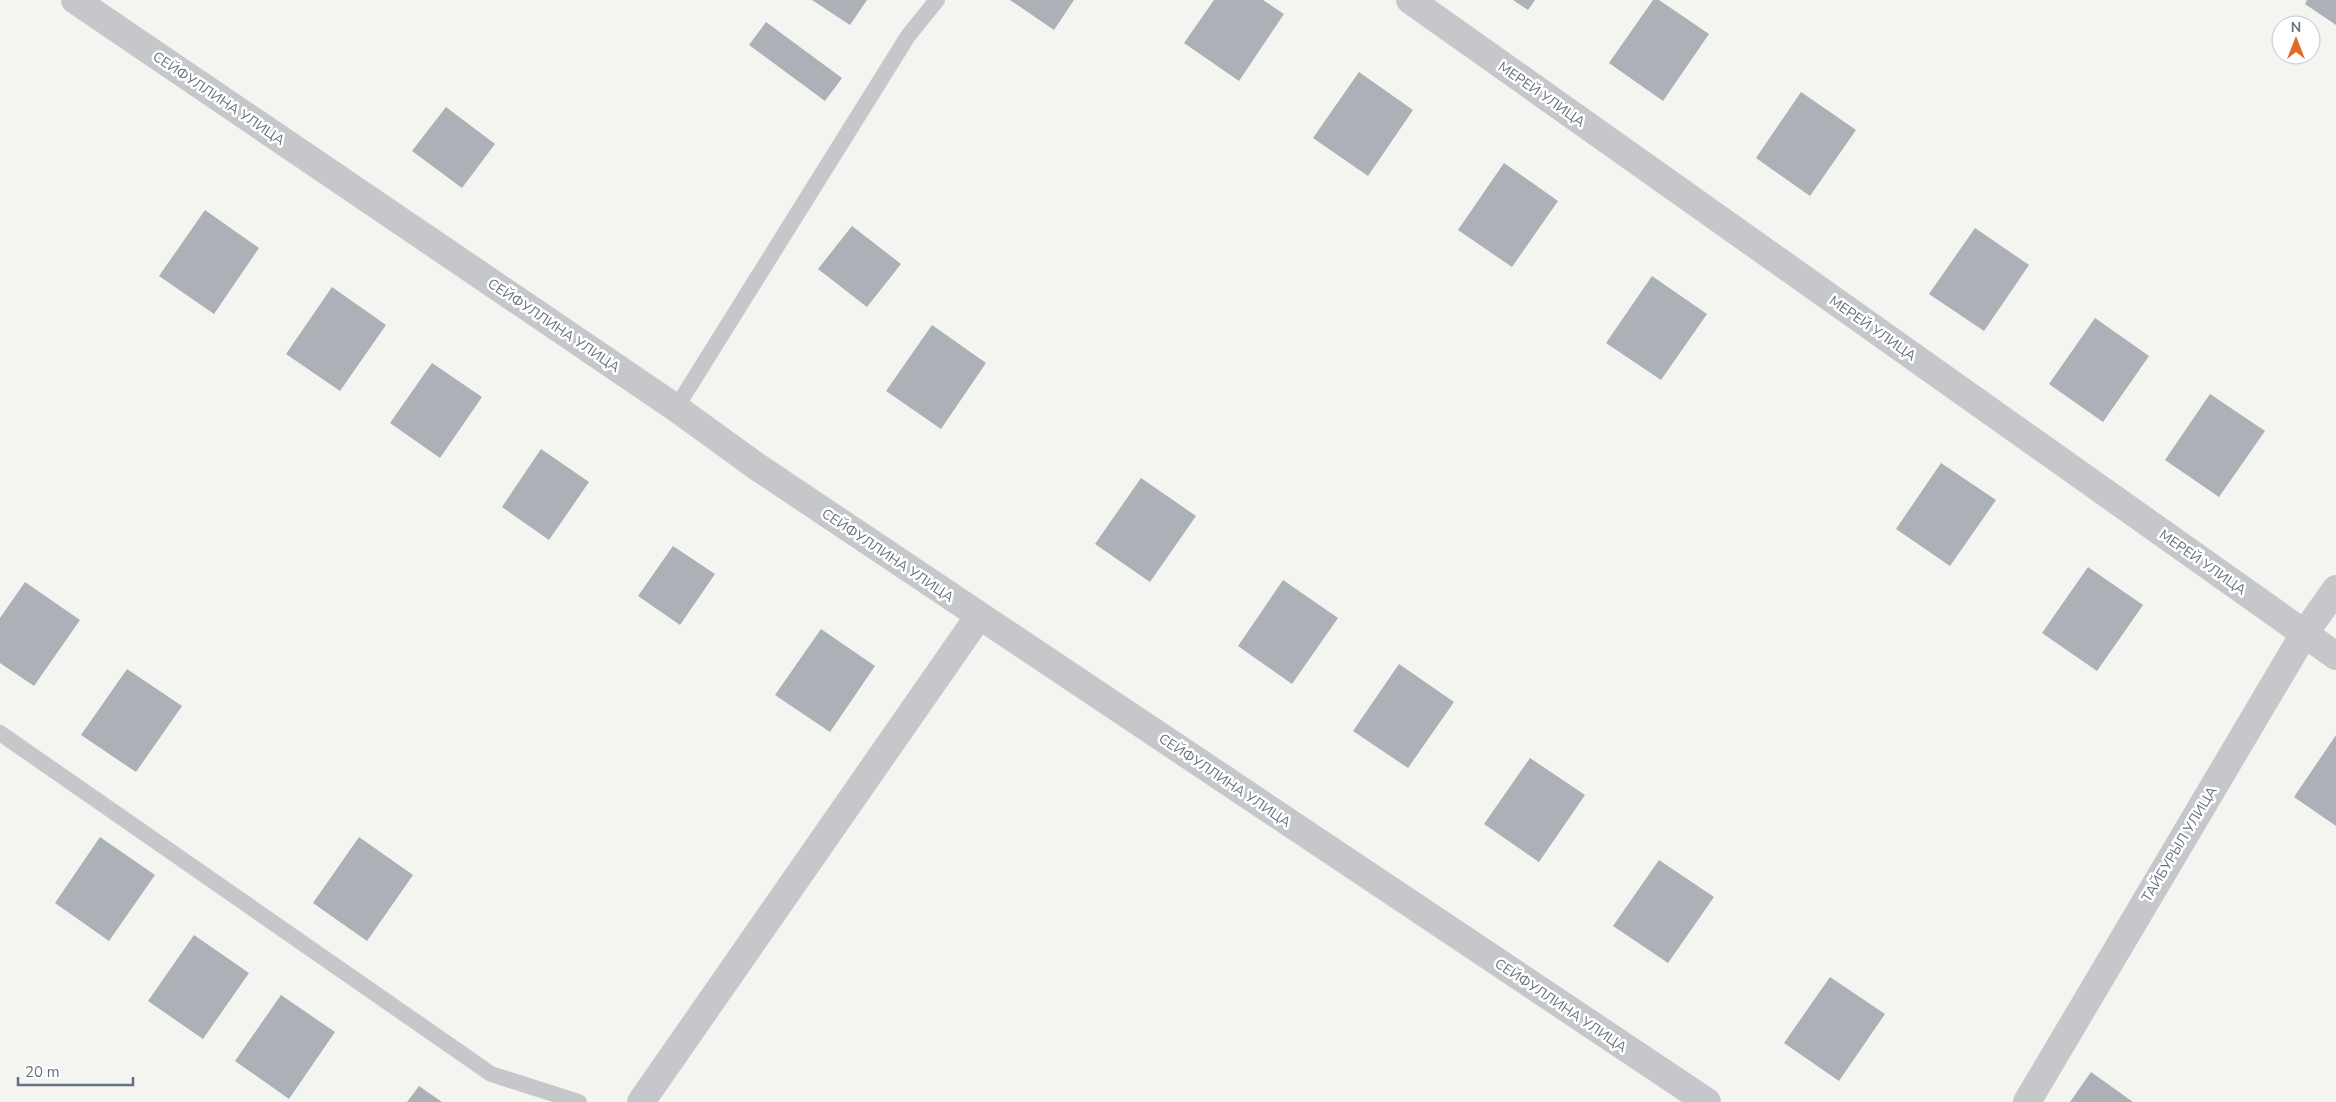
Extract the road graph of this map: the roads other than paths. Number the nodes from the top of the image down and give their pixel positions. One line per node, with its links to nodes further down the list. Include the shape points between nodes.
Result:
1 (75, 0): 4 (street, СЕЙФУЛЛИНА УЛИЦА)
2 (937, 0): 4 (lane, via 908,36)
3 (1410, 0): 7 (street, МЕРЕЙ УЛИЦА)
4 (676, 408): 6 (street, СЕЙФУЛЛИНА УЛИЦА, via 756,466)
5 (2336, 589): 7 (street, ТАЙБУРЫЛ УЛИЦА)
6 (979, 616): 11 (street); 12 (street, СЕЙФУЛЛИНА УЛИЦА)
7 (2304, 634): 8 (street, МЕРЕЙ УЛИЦА); 13 (street, ТАЙБУРЫЛ УЛИЦА)
8 (2336, 656)
9 (0, 733): 10 (lane, via 491,1074)
10 (579, 1102)
11 (641, 1102)
12 (1706, 1102)
13 (2027, 1102)

